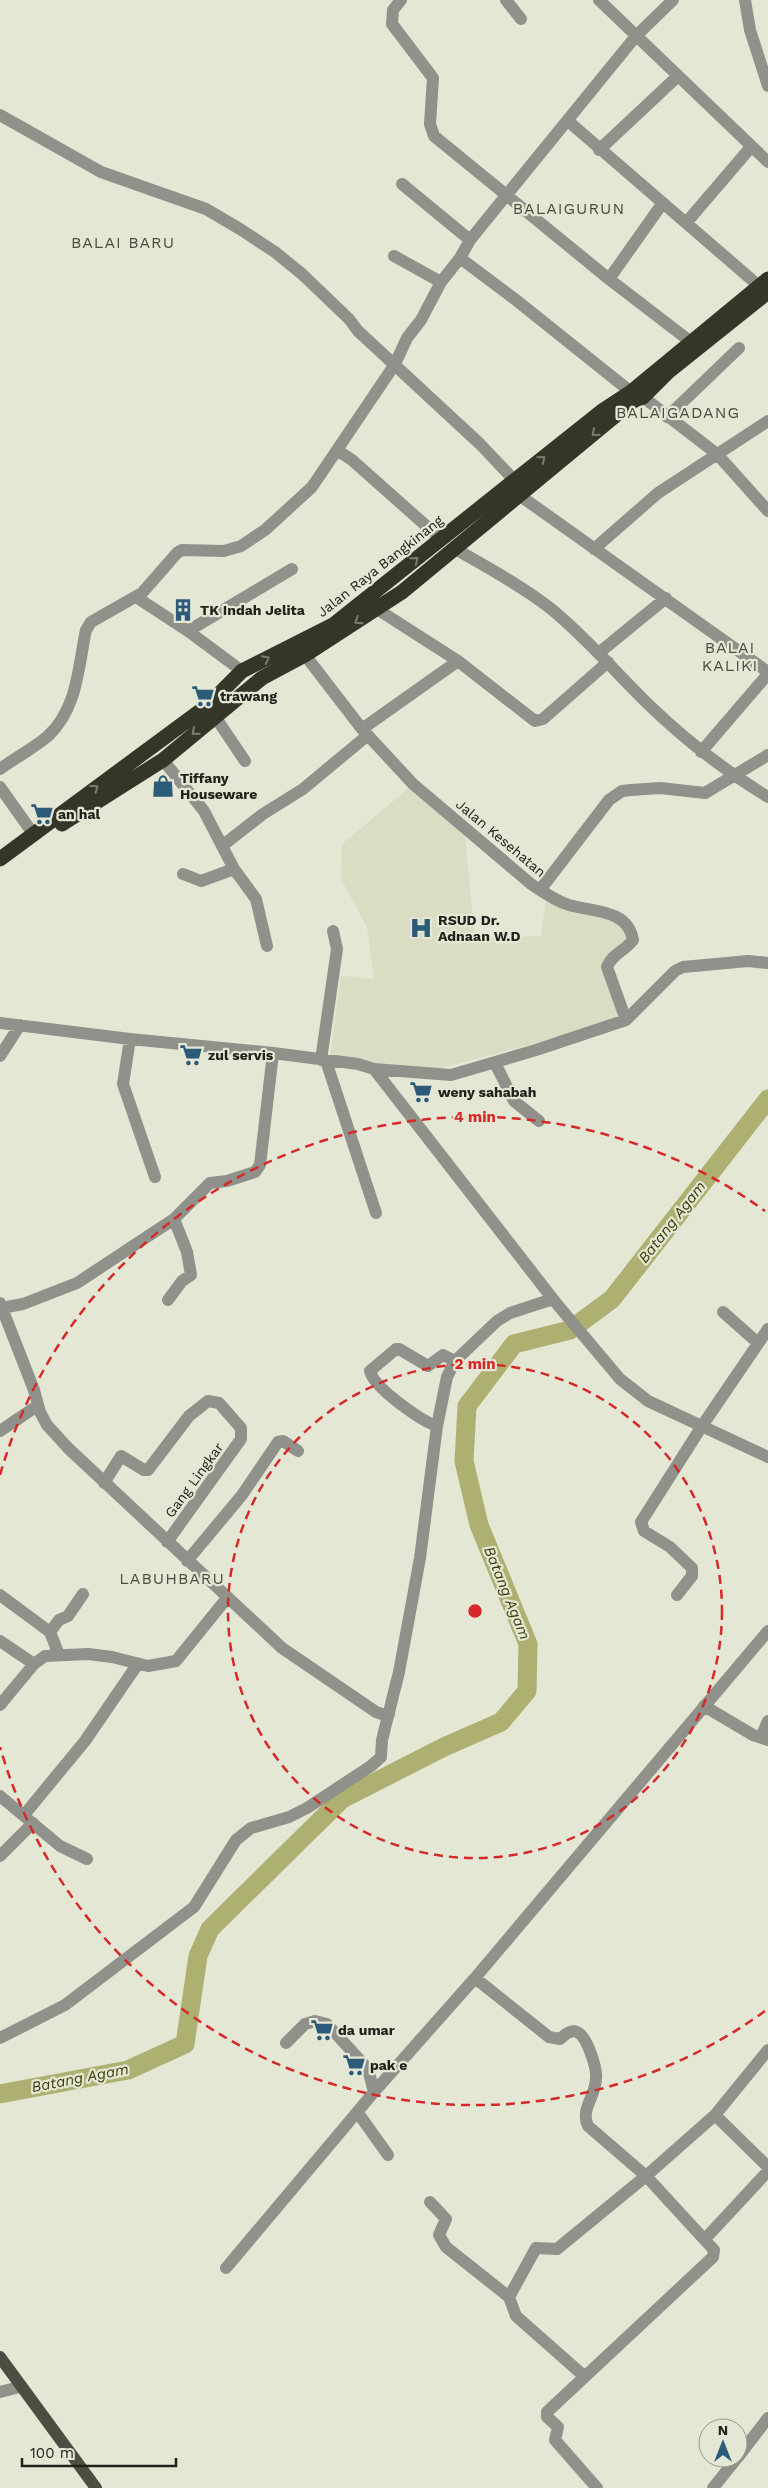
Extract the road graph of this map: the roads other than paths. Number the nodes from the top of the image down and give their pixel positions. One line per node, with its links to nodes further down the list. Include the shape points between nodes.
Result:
1 (401, 0): 16 (street, via 393,10 392,24 433,78 431,133)
2 (506, 0): 6 (street)
3 (599, 0): 7 (street)
4 (673, 0): 7 (street)
5 (745, 0): 9 (street, via 750,30)
6 (521, 19)
7 (636, 36): 8 (street); 11 (street)
8 (678, 76): 12 (street); 13 (street)
9 (768, 86)
10 (0, 115): 27 (street, via 101,172 206,209 240,229 302,274)
11 (568, 121): 13 (street); 16 (street)
12 (751, 147): 14 (street); 18 (street)
13 (599, 150): 17 (street)
14 (768, 162)
15 (402, 184): 19 (street)
16 (505, 194): 19 (street); 22 (street)
17 (662, 204): 18 (street); 22 (street)
18 (686, 223): 24 (street)
19 (470, 240): 21 (street)
20 (394, 256): 23 (street)
21 (460, 258): 23 (street); 29 (street)
22 (609, 279): 25 (street)
23 (441, 282): 27 (street)
24 (765, 286): 25 (highway, Jalan Raya Bangkinang); 28 (highway, Jalan Raya Bangkinang)
25 (691, 342): 28 (highway, Jalan Raya Bangkinang)
26 (739, 348): 30 (street)
27 (395, 364): 32 (street); 34 (street, via 487,451)
28 (662, 372): 29 (highway, Jalan Raya Bangkinang)
29 (637, 394): 30 (street); 34 (highway, Jalan Raya Bangkinang)
30 (667, 417): 33 (street)
31 (768, 421): 33 (street)
32 (337, 450): 36 (street); 41 (street, via 312,487 265,530 241,546 224,551 182,550)
33 (717, 454): 35 (street); 37 (street, via 658,493)
34 (517, 488): 36 (highway, Jalan Raya Bangkinang); 37 (street)
35 (768, 511)
36 (447, 544): 39 (highway, Jalan Raya Bangkinang, one-way to 36); 40 (highway, Jalan Raya Bangkinang); 46 (street, via 541,601)
37 (594, 549): 42 (street)
38 (292, 570): 44 (street)
39 (393, 579): 40 (highway); 48 (highway, Jalan Raya Bangkinang, one-way to 39, via 333,625)
40 (402, 592): 43 (highway, Jalan Raya Bangkinang)
41 (136, 597): 44 (street); 56 (street, via 91,622 86,630 76,689 63,717 48,736)
42 (666, 598): 46 (street); 49 (street)
43 (377, 609): 45 (highway, Jalan Raya Bangkinang, one-way to 45); 47 (street)
44 (188, 631): 48 (street)
45 (305, 655): 50 (highway, Jalan Raya Bangkinang); 51 (street, Jalan Kesehatan)
46 (604, 657): 47 (street, via 537,722); 52 (street, via 648,704)
47 (458, 661): 51 (street)
48 (242, 671): 50 (highway, Jalan Raya Bangkinang)
49 (768, 673): 52 (street)
50 (211, 711): 54 (highway, Jalan Raya Bangkinang, one-way to 54); 55 (street); 60 (highway, Jalan Raya Bangkinang, one-way to 50)
51 (365, 732): 62 (street, via 303,789 263,814); 67 (street, Jalan Kesehatan, via 413,784)
52 (701, 752): 57 (street)
53 (768, 754): 57 (street)
54 (163, 760): 60 (highway, Jalan Raya Bangkinang); 62 (street, via 204,811)
55 (245, 761)
56 (0, 768)
57 (734, 775): 59 (street); 67 (street, via 705,794 660,788 615,795)
58 (0, 787): 61 (street)
59 (768, 797)
60 (65, 816): 61 (highway, Jalan Raya Bangkinang); 65 (highway, Jalan Raya Bangkinang)
61 (34, 835): 63 (highway, Jalan Raya Bangkinang)
62 (222, 846): 64 (street)
63 (0, 859)
64 (234, 869): 66 (street, via 201,881); 69 (street, via 256,899)
65 (0, 870)
66 (183, 874)
67 (540, 890): 71 (street, Jalan Kesehatan, via 568,905 612,914 626,922 633,940 610,959 607,967)
68 (333, 931): 77 (street, via 337,949)
69 (267, 946)
70 (768, 963): 71 (street, via 692,966 675,971)
71 (626, 1020): 78 (street)
72 (0, 1023): 73 (street)
73 (20, 1026): 74 (street); 76 (street)
74 (130, 1039): 75 (street); 81 (street, via 123,1084)
75 (273, 1053): 77 (street); 83 (street, via 260,1159 255,1172 227,1181 210,1182)
76 (0, 1056)
77 (324, 1061): 79 (street); 82 (street)
78 (495, 1064): 79 (street, via 451,1075); 80 (street, via 514,1101)
79 (374, 1069): 85 (street)
80 (539, 1121)
81 (155, 1177)
82 (376, 1213)
83 (174, 1219): 84 (street, via 187,1252 191,1275 182,1281); 86 (street, via 77,1283 23,1304)
84 (168, 1300)
85 (555, 1301): 89 (street, via 510,1313 497,1320); 92 (street, via 620,1379 648,1401)
86 (1, 1305): 90 (street, via 34,1390)
87 (723, 1312): 88 (street)
88 (764, 1338): 92 (street)
89 (451, 1359): 91 (street); 91 (street, via 442,1356 428,1366 396,1349 370,1371 391,1396)
90 (37, 1406): 93 (street); 96 (street, via 47,1425)
91 (432, 1424): 111 (street, via 420,1558 402,1656)
92 (702, 1426): 95 (street); 101 (street, via 641,1526 678,1553 692,1568 692,1576)
93 (0, 1431)
94 (298, 1451): 98 (street, via 278,1442 242,1494)
95 (768, 1457)
96 (104, 1483): 97 (street); 97 (street, Gang Lingkar, via 121,1456 148,1470 189,1416 208,1401 219,1403 242,1428 243,1435)
97 (167, 1542): 98 (street)
98 (187, 1561): 102 (street)
99 (83, 1594): 104 (street, via 68,1616 59,1620)
100 (0, 1595): 104 (street)
101 (677, 1595)
102 (227, 1598): 108 (street, via 176,1661); 111 (street, via 291,1655)
103 (768, 1631): 110 (street)
104 (50, 1632): 106 (street)
105 (0, 1642): 107 (street)
106 (59, 1655): 107 (street, via 45,1656); 108 (street, via 112,1657)
107 (34, 1664): 109 (street)
108 (137, 1665): 115 (street)
109 (0, 1706)
110 (704, 1706): 113 (street); 118 (street)
111 (383, 1714): 119 (street, via 381,1757 371,1766 307,1808 251,1828 236,1840 194,1907 66,2005)
112 (768, 1721): 113 (street)
113 (765, 1738)
114 (0, 1796): 115 (street)
115 (29, 1819): 116 (street); 117 (street, via 60,1846)
116 (0, 1856)
117 (87, 1859)
118 (475, 1978): 122 (street); 127 (street, via 553,2039 572,2031 585,2039 596,2077 584,2118 588,2126)
119 (0, 2038)
120 (286, 2043): 122 (street, via 305,2024 315,2021 327,2024 368,2069)
121 (768, 2050): 124 (street)
122 (374, 2092): 123 (street)
123 (358, 2113): 125 (street); 130 (street)
124 (715, 2115): 126 (street); 127 (street)
125 (388, 2155)
126 (768, 2169): 129 (street)
127 (646, 2176): 129 (street); 131 (street, via 557,2249 536,2248)
128 (430, 2202): 131 (street, via 446,2219 440,2240)
129 (706, 2239): 133 (street, via 714,2250 713,2257)
130 (226, 2268)
131 (509, 2297): 133 (street, via 516,2316)
132 (0, 2357): 134 (main road)
133 (584, 2376): 140 (street, via 548,2412 548,2416 558,2428 554,2440)
134 (20, 2387): 135 (street); 139 (main road)
135 (0, 2392)
136 (768, 2418): 137 (street)
137 (748, 2443)
138 (729, 2468): 141 (street)
139 (96, 2488)
140 (597, 2488)
141 (714, 2488)

